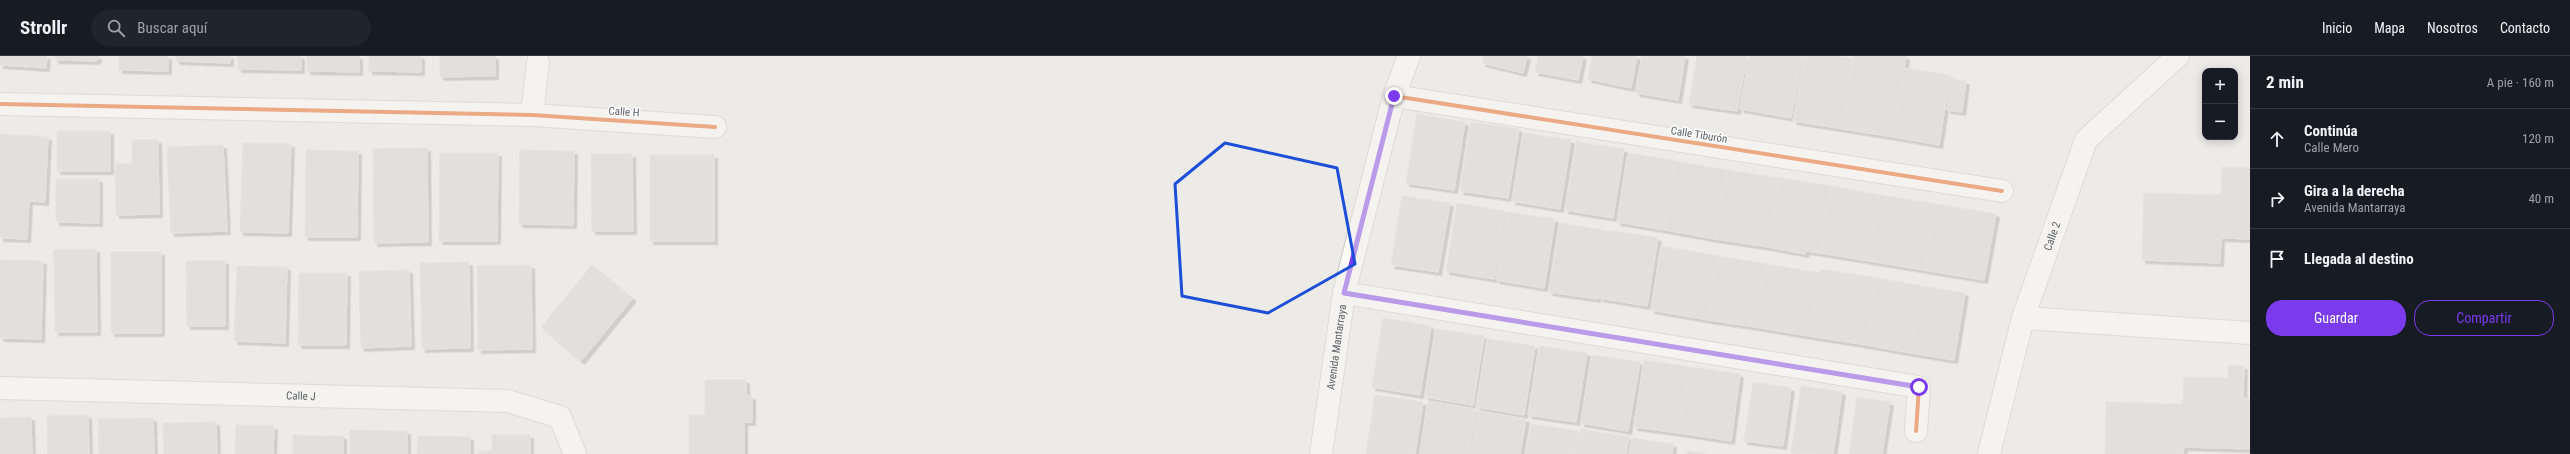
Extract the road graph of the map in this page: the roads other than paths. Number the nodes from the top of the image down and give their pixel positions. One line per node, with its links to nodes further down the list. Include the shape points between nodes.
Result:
1 (1409, 56): 4 (street, Avenida Mantarraya)
2 (2178, 56): 10 (street, Calle 2, via 2086,140)
3 (538, 62): 6 (street)
4 (1394, 96): 8 (street, Calle Tiburón); 9 (street, Avenida Mantarraya)
5 (0, 104): 6 (street, Calle H)
6 (532, 115): 7 (street, Calle H)
7 (715, 127)
8 (2002, 191)
9 (1344, 293): 13 (street, via 1919,387); 15 (street, Avenida Mantarraya)
10 (2023, 318): 11 (street); 16 (street, Calle 2)
11 (2250, 333)
12 (0, 388): 14 (street, Calle J, via 508,401 560,417)
13 (1916, 431)
14 (575, 454)
15 (1321, 454)
16 (1989, 454)

